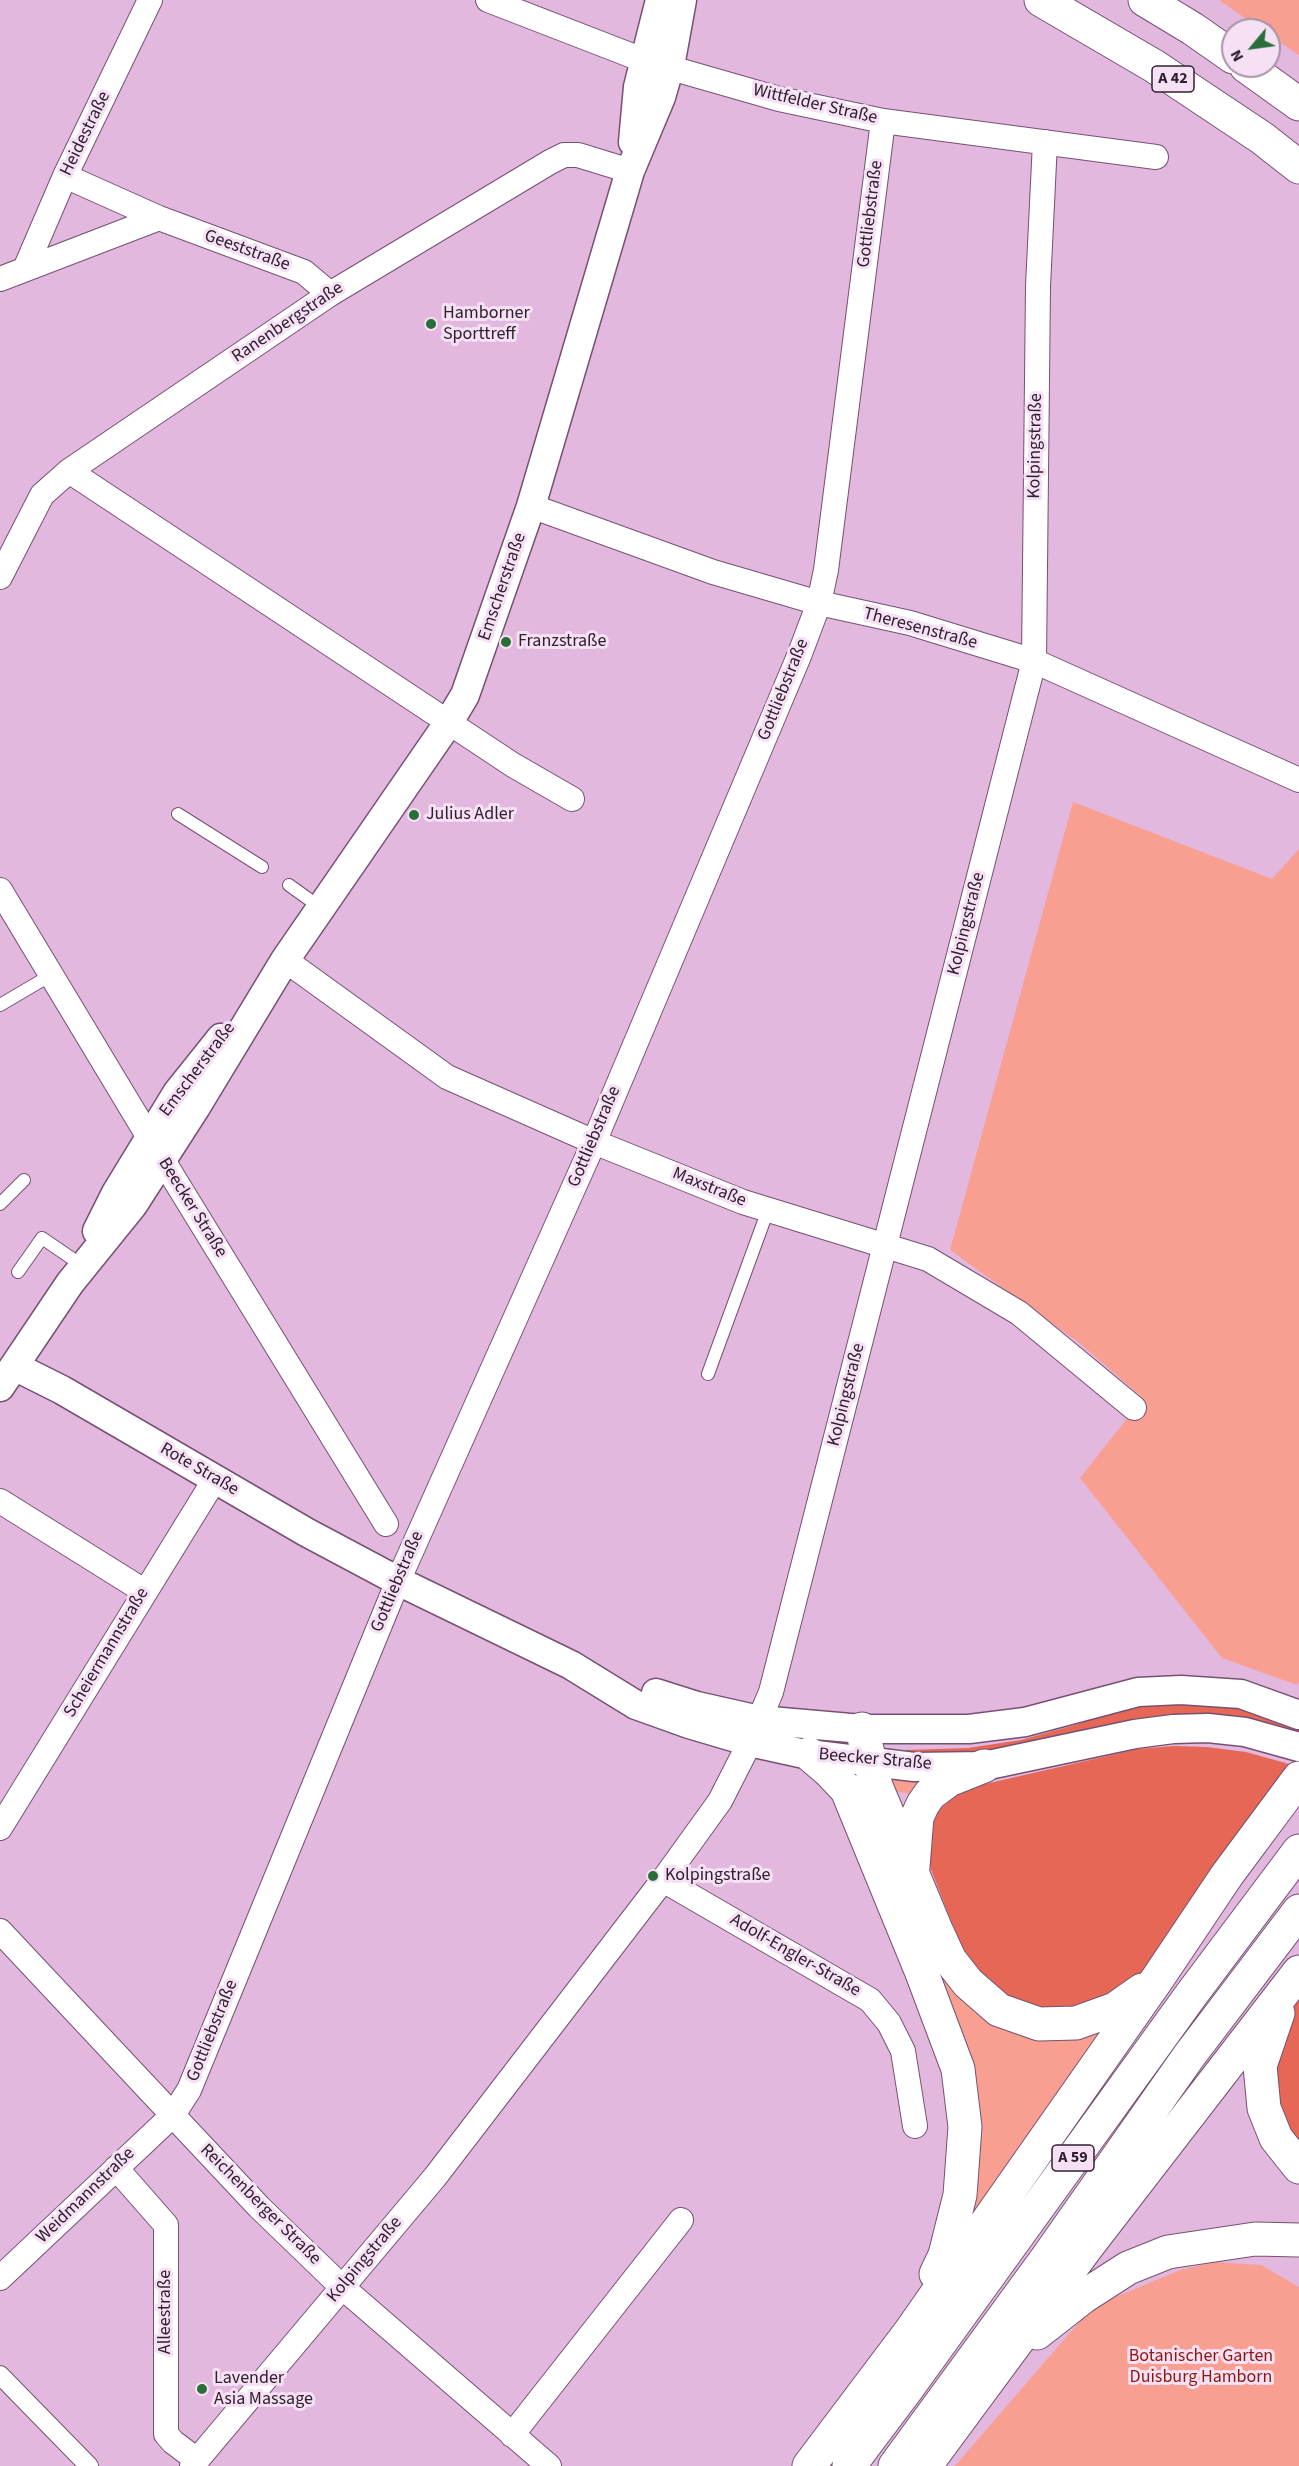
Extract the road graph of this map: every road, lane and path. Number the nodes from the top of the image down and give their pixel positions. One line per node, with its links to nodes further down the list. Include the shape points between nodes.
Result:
1 (150, 0): 16 (street, Heidestraße)
2 (488, 0): 8 (street, Wittfelder Straße)
3 (660, 0): 8 (street, Emscherstraße)
4 (682, 0): 8 (street, Emscherstraße)
5 (1041, 0): 14 (highway, A 42, via 1154,66)
6 (1145, 0): 7 (highway)
7 (1221, 49)
8 (657, 63): 11 (street, Wittfelder Straße, via 778,99); 15 (street, Emscherstraße, via 661,97)
9 (1263, 78): 10 (highway)
10 (1299, 104)
11 (883, 122): 12 (street, Wittfelder Straße); 24 (street, Gottliebstraße)
12 (1045, 142): 13 (street, Wittfelder Straße); 25 (street, Kolpingstraße, via 1038,285)
13 (1156, 157)
14 (1299, 167)
15 (630, 171): 20 (street, Ranenbergstraße, via 578,155 564,155); 22 (street, Emscherstraße)
16 (65, 176): 17 (street, Geeststraße); 18 (street, Heidestraße)
17 (159, 218): 18 (street); 20 (street, Geeststraße, via 304,272)
18 (25, 269): 19 (street)
19 (0, 279)
20 (330, 294): 21 (street, Ranenbergstraße)
21 (69, 471): 23 (street, Ranenbergstraße, via 42,495); 26 (street)
22 (531, 506): 24 (street, Theresenstraße, via 713,572); 26 (street, Emscherstraße, via 465,695)
23 (0, 577)
24 (819, 603): 25 (street, Theresenstraße, via 910,623); 37 (street, Gottliebstraße)
25 (1034, 661): 27 (street, Theresenstraße); 42 (street, Kolpingstraße)
26 (449, 722): 28 (street); 33 (street, Emscherstraße)
27 (1299, 780)
28 (572, 799)
29 (178, 814): 30 (lane)
30 (262, 867)
31 (289, 885): 33 (lane)
32 (0, 890): 35 (street, Beecker Straße)
33 (321, 908): 34 (street, Emscherstraße)
34 (285, 960): 37 (street, Maxstraße, via 447,1077); 38 (street, Emscherstraße, via 196,1107)
35 (51, 975): 36 (lane); 38 (street, Beecker Straße)
36 (0, 1005)
37 (594, 1142): 41 (street, Maxstraße); 51 (street, Gottliebstraße)
38 (155, 1148): 44 (street, Emscherstraße, via 127,1213); 50 (street, Beecker Straße)
39 (24, 1180): 40 (lane)
40 (0, 1204)
41 (768, 1210): 42 (street, Maxstraße); 46 (lane)
42 (885, 1247): 47 (street, Maxstraße, via 928,1259 1019,1312); 54 (street, Kolpingstraße, via 771,1692)
43 (18, 1272): 44 (lane, via 42,1238)
44 (75, 1274): 45 (street, Emscherstraße)
45 (5, 1371): 48 (street, Rote Straße, via 62,1390)
46 (708, 1374)
47 (1134, 1408)
48 (215, 1479): 51 (street, Rote Straße); 52 (street, Scheiermannstraße)
49 (0, 1502): 52 (street)
50 (386, 1524)
51 (398, 1581): 54 (street, Beecker Straße, via 571,1665 636,1705 689,1724); 68 (street, Gottliebstraße, via 189,2090)
52 (144, 1591): 60 (street, Scheiermannstraße)
53 (1299, 1715): 57 (street, Beecker Straße, via 1241,1694 1138,1692 1025,1722 969,1729)
54 (754, 1731): 56 (street, Beecker Straße); 57 (street, Beecker Straße); 63 (street, Kolpingstraße, via 720,1801)
55 (1299, 1747): 58 (street, Beecker Straße, via 1245,1732 1173,1729)
56 (809, 1755): 57 (highway, via 829,1771)
57 (858, 1760): 58 (street, Beecker Straße, via 914,1767); 62 (highway, via 876,1786); 76 (highway, via 922,1973 958,2068 965,2127 960,2195 945,2255)
58 (984, 1766): 62 (highway, via 950,1780 923,1804 917,1817)
59 (1299, 1778): 67 (highway)
60 (0, 1828)
61 (1299, 1851): 84 (highway, A 59)
62 (913, 1875): 67 (highway, via 950,1960 968,1983 999,2010 1039,2024 1076,2024 1115,2009)
63 (663, 1880): 69 (street, Adolf-Engler-Straße, via 870,2000 890,2023 903,2051); 75 (street, Kolpingstraße, via 435,2177)
64 (1299, 1911): 85 (highway, A 59, via 1189,2056)
65 (0, 1931): 68 (street)
66 (1295, 1977): 70 (highway, via 1260,2066 1264,2108 1276,2138); 77 (highway, via 1154,2157)
67 (1158, 1978): 76 (highway)
68 (173, 2115): 71 (street, Weidmannstraße); 75 (street, Reichenberger Straße, via 259,2207)
69 (915, 2126)
70 (1299, 2167)
71 (116, 2168): 74 (street, Weidmannstraße); 80 (street, Alleestraße, via 166,2225 166,2434)
72 (681, 2220): 79 (street)
73 (1299, 2240): 77 (highway, via 1255,2239 1168,2252 1128,2268 1083,2297)
74 (0, 2278)
75 (342, 2287): 79 (street, Reichenberger Straße); 80 (street, Kolpingstraße)
76 (909, 2332): 83 (highway)
77 (1003, 2361): 86 (highway)
78 (0, 2375): 81 (street)
79 (512, 2435): 82 (street, Reichenberger Straße)
80 (195, 2463)
81 (89, 2466)
82 (549, 2466)
83 (809, 2466)
84 (849, 2466)
85 (896, 2466)
86 (925, 2466)

